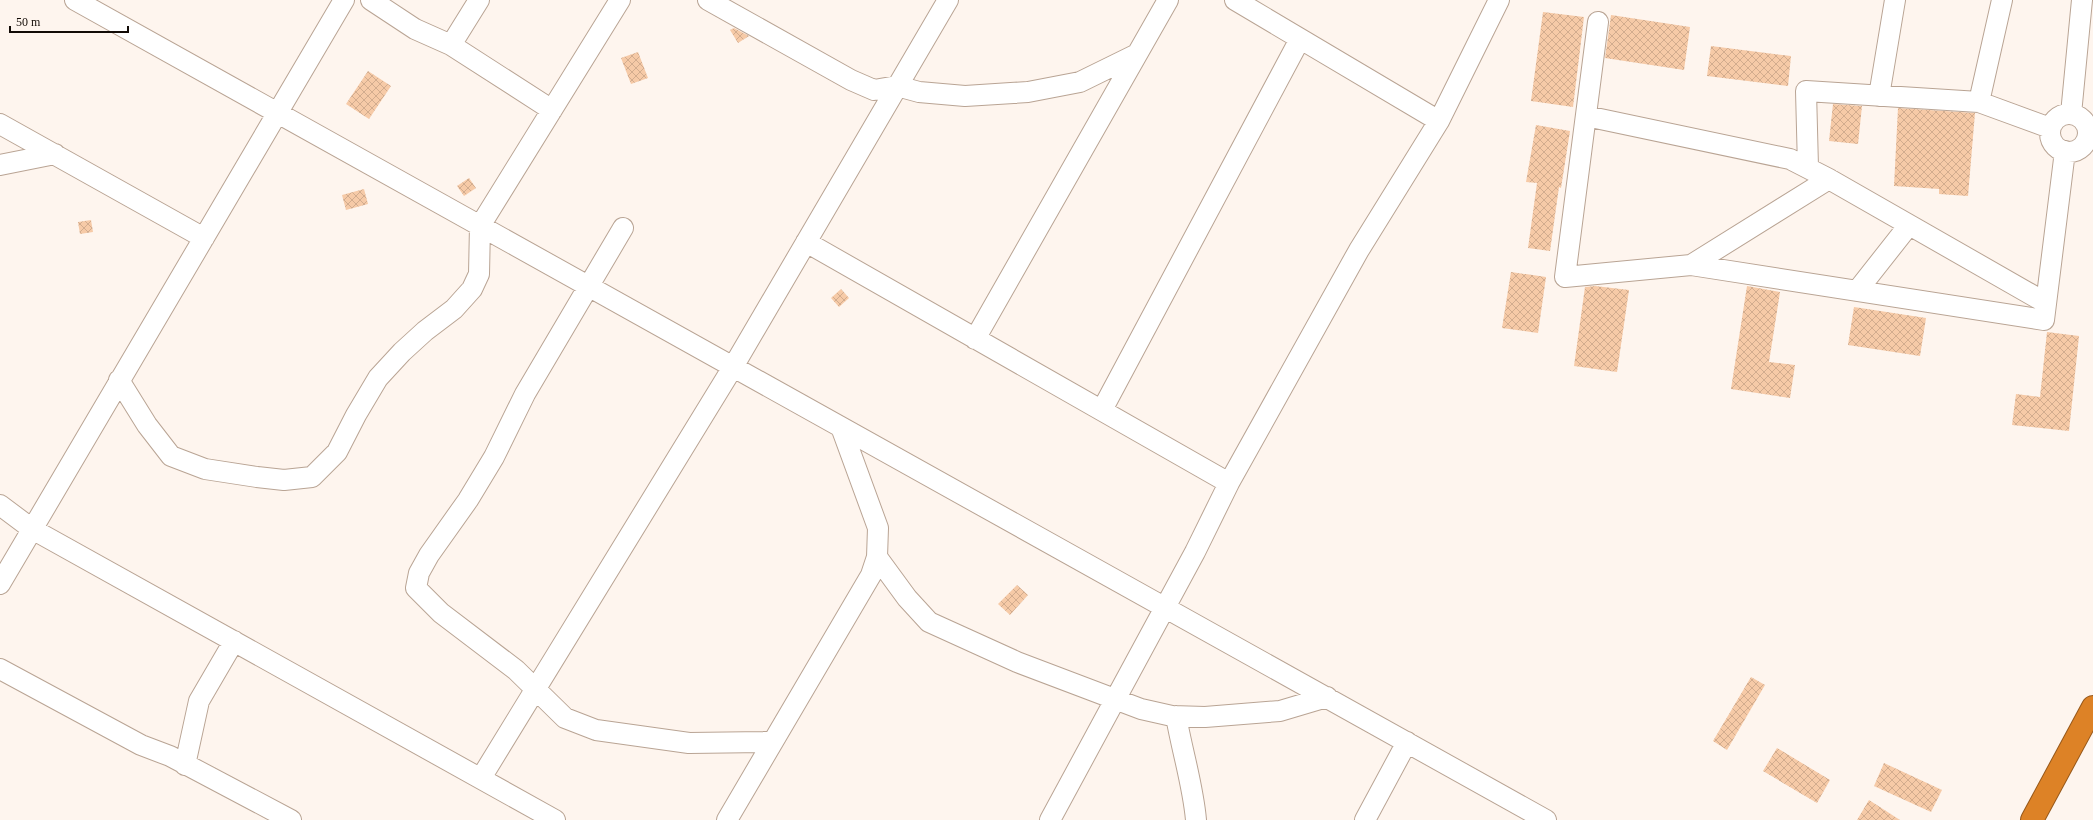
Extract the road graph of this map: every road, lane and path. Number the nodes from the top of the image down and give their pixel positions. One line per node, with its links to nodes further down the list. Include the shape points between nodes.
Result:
1 (75, 0): 22 (street)
2 (344, 0): 22 (street)
3 (370, 0): 16 (street, via 415,29)
4 (479, 0): 16 (street)
5 (620, 0): 21 (street)
6 (708, 0): 18 (street, via 851,80 874,90)
7 (948, 0): 18 (street)
8 (1168, 0): 17 (street)
9 (1235, 0): 15 (street)
10 (1499, 0): 25 (street)
11 (1895, 0): 19 (street)
12 (2002, 0): 20 (street)
13 (2082, 0): 23 (street)
14 (1598, 22): 24 (street)
15 (1300, 40): 25 (street); 46 (street)
16 (451, 45): 21 (street)
17 (1137, 54): 18 (street, via 1080,82 1028,92 965,96 920,92); 43 (street)
18 (897, 86): 38 (street)
19 (1879, 96): 20 (street); 32 (street, via 1806,92)
20 (1979, 102): 27 (street)
21 (552, 110): 35 (street)
22 (277, 112): 35 (street); 37 (street)
23 (2071, 114): 27 (street, via 2061,115); 28 (street, via 2085,122)
24 (1586, 116): 32 (street, via 1790,159); 39 (street, via 1565,277)
25 (1439, 121): 48 (street, via 1359,250)
26 (0, 124): 30 (street)
27 (2050, 128): 29 (street, via 2052,143)
28 (2090, 141): 29 (street, via 2076,150)
29 (2065, 151): 42 (street)
30 (55, 154): 31 (street); 37 (street)
31 (0, 165)
32 (1808, 167): 33 (street)
33 (1829, 180): 34 (street); 39 (street)
34 (1909, 225): 41 (street); 42 (street)
35 (480, 226): 40 (street); 45 (street, via 479,274 472,289 454,309 402,352 378,378 337,452 312,477 284,480 257,478 205,469 171,456 147,425)
36 (623, 228): 40 (street)
37 (204, 238): 45 (street)
38 (806, 242): 43 (street); 44 (street)
39 (1691, 265): 41 (street)
40 (589, 286): 44 (street); 56 (street, via 525,394 494,457 468,500 429,555 419,573 416,588 441,614 516,670)
41 (1857, 291): 42 (street, via 2044,320)
42 (2046, 303)
43 (975, 339): 46 (street)
44 (733, 367): 47 (street); 56 (street)
45 (119, 380): 50 (street)
46 (1102, 410): 48 (street)
47 (841, 427): 51 (street, via 878,528); 53 (street)
48 (1229, 483): 53 (street, via 1196,552)
49 (0, 505): 50 (street)
50 (32, 529): 52 (street); 54 (street)
51 (878, 557): 58 (street, via 907,598 929,622 1017,662); 61 (street, via 871,574)
52 (0, 584)
53 (1165, 608): 57 (street); 58 (street)
54 (234, 641): 63 (street, via 199,701); 64 (street)
55 (0, 669): 63 (street, via 141,745)
56 (535, 689): 61 (street, via 564,718 596,730 689,743); 64 (street)
57 (1327, 697): 60 (street, via 1280,711 1205,717); 62 (street)
58 (1115, 699): 60 (street, via 1141,709); 69 (street)
59 (2093, 707): 72 (highway)
60 (1176, 716): 70 (street, via 1194,798)
61 (772, 742): 68 (street)
62 (1407, 742): 65 (street); 71 (street)
63 (185, 765): 66 (street)
64 (480, 778): 67 (street)
65 (1536, 818)
66 (291, 820)
67 (555, 820)
68 (727, 820)
69 (1050, 820)
70 (1196, 820)
71 (1365, 820)
72 (2032, 820)

